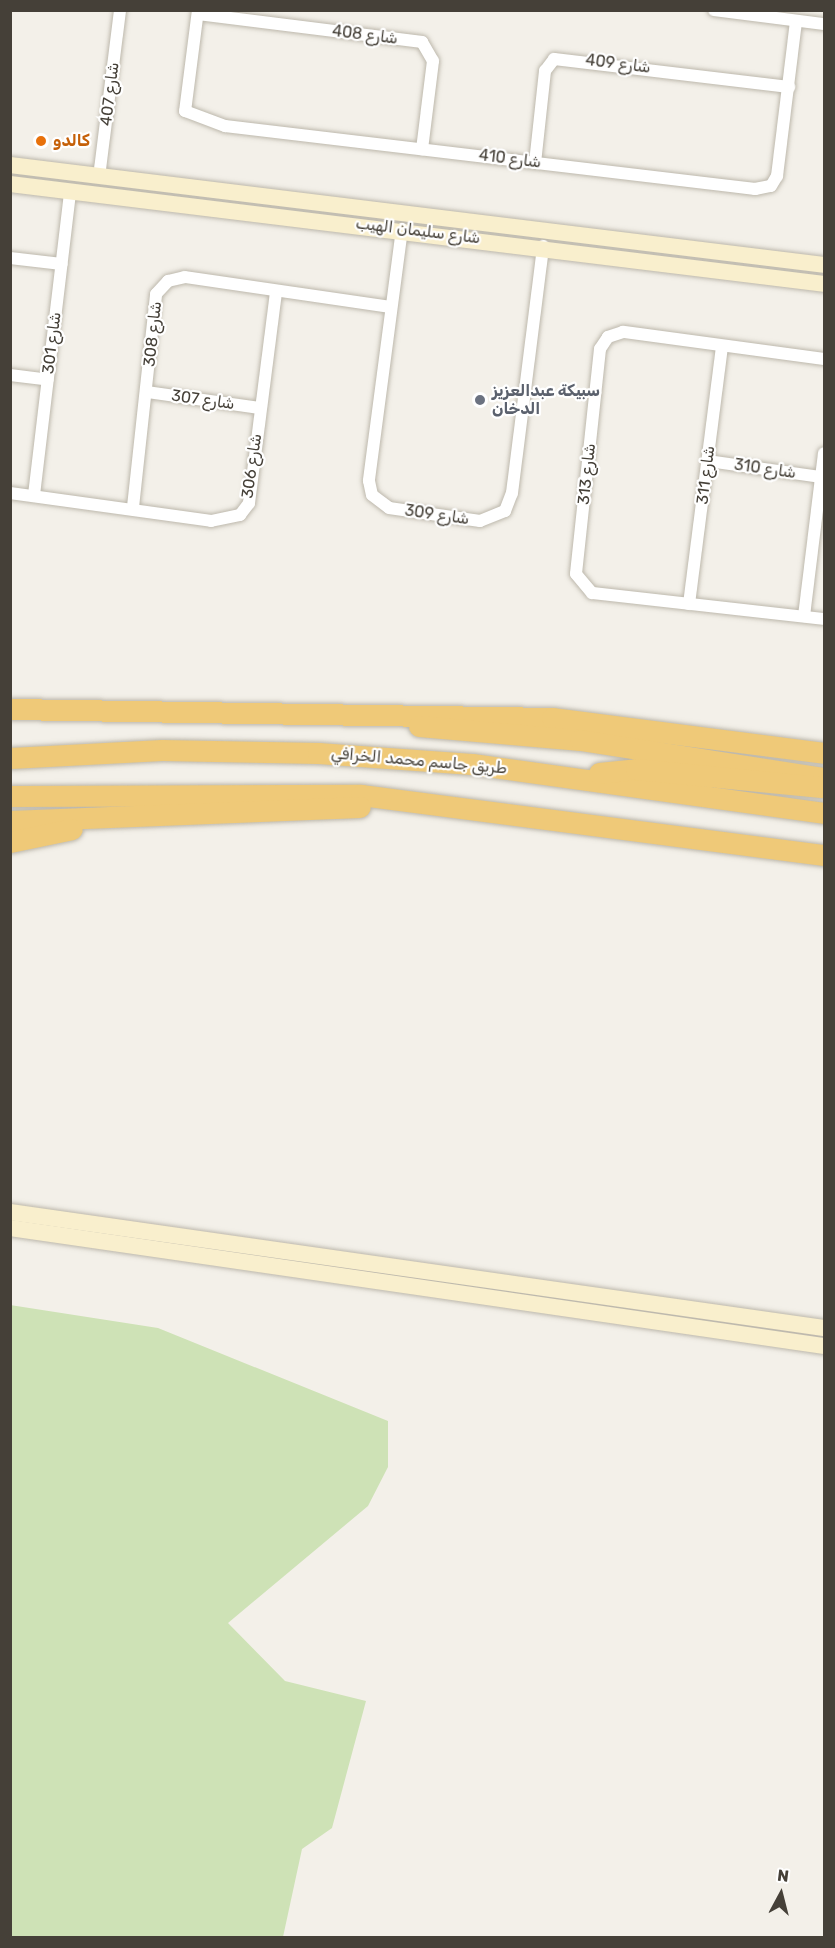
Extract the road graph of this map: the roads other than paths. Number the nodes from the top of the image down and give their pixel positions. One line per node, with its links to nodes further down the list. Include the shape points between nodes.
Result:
1 (120, 10): 10 (street, شارع 407)
2 (714, 10): 4 (street)
3 (198, 12): 7 (street, شارع 408, via 422,42 433,61); 7 (street, شارع 410, via 185,111 225,126)
4 (796, 21): 5 (street); 6 (street, شارع 410)
5 (825, 24)
6 (789, 87): 8 (street, شارع 410, via 771,186 755,189); 8 (street, شارع 409, via 554,58 545,71)
7 (422, 149): 8 (street, شارع 410)
8 (536, 163)
9 (10, 165): 10 (street, شارع سليمان الهيب)
10 (99, 177): 14 (street, شارع سليمان الهيب)
11 (10, 184): 12 (street, شارع سليمان الهيب)
12 (70, 192): 13 (street, شارع سليمان الهيب); 17 (street, شارع 301)
13 (402, 229): 14 (street, شارع سليمان الهيب); 21 (street, شارع 309)
14 (466, 229): 15 (street, شارع سليمان الهيب); 18 (street, شارع سليمان الهيب)
15 (543, 246): 19 (street, شارع سليمان الهيب); 21 (street, شارع 309, via 512,493 505,511 492,519 389,508 372,495 369,481)
16 (10, 258): 17 (street)
17 (62, 264): 25 (street, شارع 301)
18 (825, 265)
19 (825, 284)
20 (276, 292): 21 (street, شارع 308); 26 (street, شارع 308, via 185,277 168,281 156,294); 27 (street, شارع 306)
21 (390, 307)
22 (722, 346): 23 (street, شارع 313); 29 (street, شارع 311); 34 (street, شارع 313, via 623,332 608,337 600,349 576,574 592,592)
23 (825, 359)
24 (10, 375): 25 (street)
25 (48, 380): 32 (street, شارع 301)
26 (147, 392): 27 (street, شارع 307); 33 (street, شارع 308)
27 (259, 408): 33 (street, شارع 306, via 249,503 240,515 211,521)
28 (825, 453): 30 (street)
29 (708, 461): 30 (street, شارع 310); 34 (street, شارع 311)
30 (821, 477): 35 (street)
31 (10, 493): 32 (street, شارع 306)
32 (34, 495): 33 (street, شارع 306)
33 (133, 507)
34 (689, 604): 35 (street, شارع 313)
35 (804, 616): 36 (street, شارع 313)
36 (825, 619)
37 (10, 709): 38 (highway)
38 (375, 717): 39 (highway, via 418,712 562,719); 42 (highway, via 591,741)
39 (825, 753)
40 (10, 758): 41 (highway, طريق جاسم محمد الخرافي, via 230,750 472,764)
41 (581, 778): 43 (highway, via 636,769); 46 (highway, طريق جاسم محمد الخرافي)
42 (825, 778)
43 (825, 787)
44 (10, 796): 45 (highway, via 252,792)
45 (412, 801): 47 (highway); 50 (highway)
46 (825, 813)
47 (141, 818): 48 (highway); 49 (highway)
48 (10, 821)
49 (10, 842)
50 (825, 855)
51 (10, 1212): 53 (street)
52 (10, 1227): 54 (street)
53 (138, 1229): 54 (street); 55 (street)
54 (135, 1246): 56 (street)
55 (825, 1328)
56 (825, 1346)

